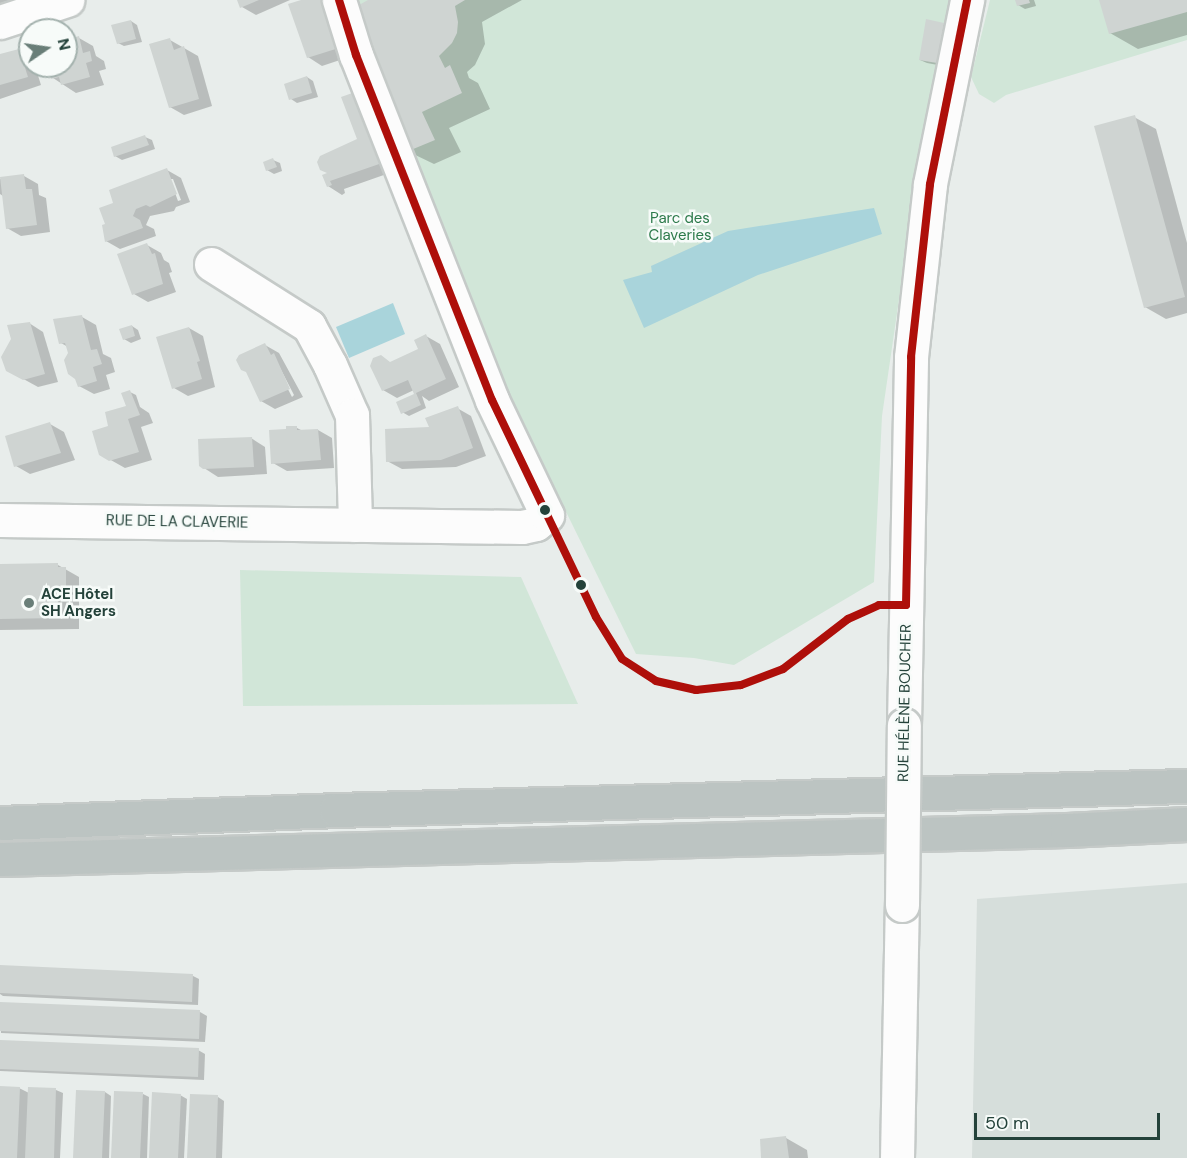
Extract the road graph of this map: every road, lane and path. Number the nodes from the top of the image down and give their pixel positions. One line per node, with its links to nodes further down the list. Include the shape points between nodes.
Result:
1 (67, 0): 4 (street)
2 (339, 0): 7 (street, RUE DE LA CLAVERIE, via 356,55 492,400 547,515 536,524 522,527)
3 (967, 0): 12 (street, RUE HÉLÈNE BOUCHER, bridge, via 930,184 911,357)
4 (0, 22)
5 (211, 264): 7 (street, via 309,326 352,415)
6 (0, 520): 7 (street, RUE DE LA CLAVERIE)
7 (355, 525)
8 (1187, 786): 9 (highway)
9 (0, 823)
10 (1187, 824): 11 (highway)
11 (0, 859)
12 (897, 1158)

